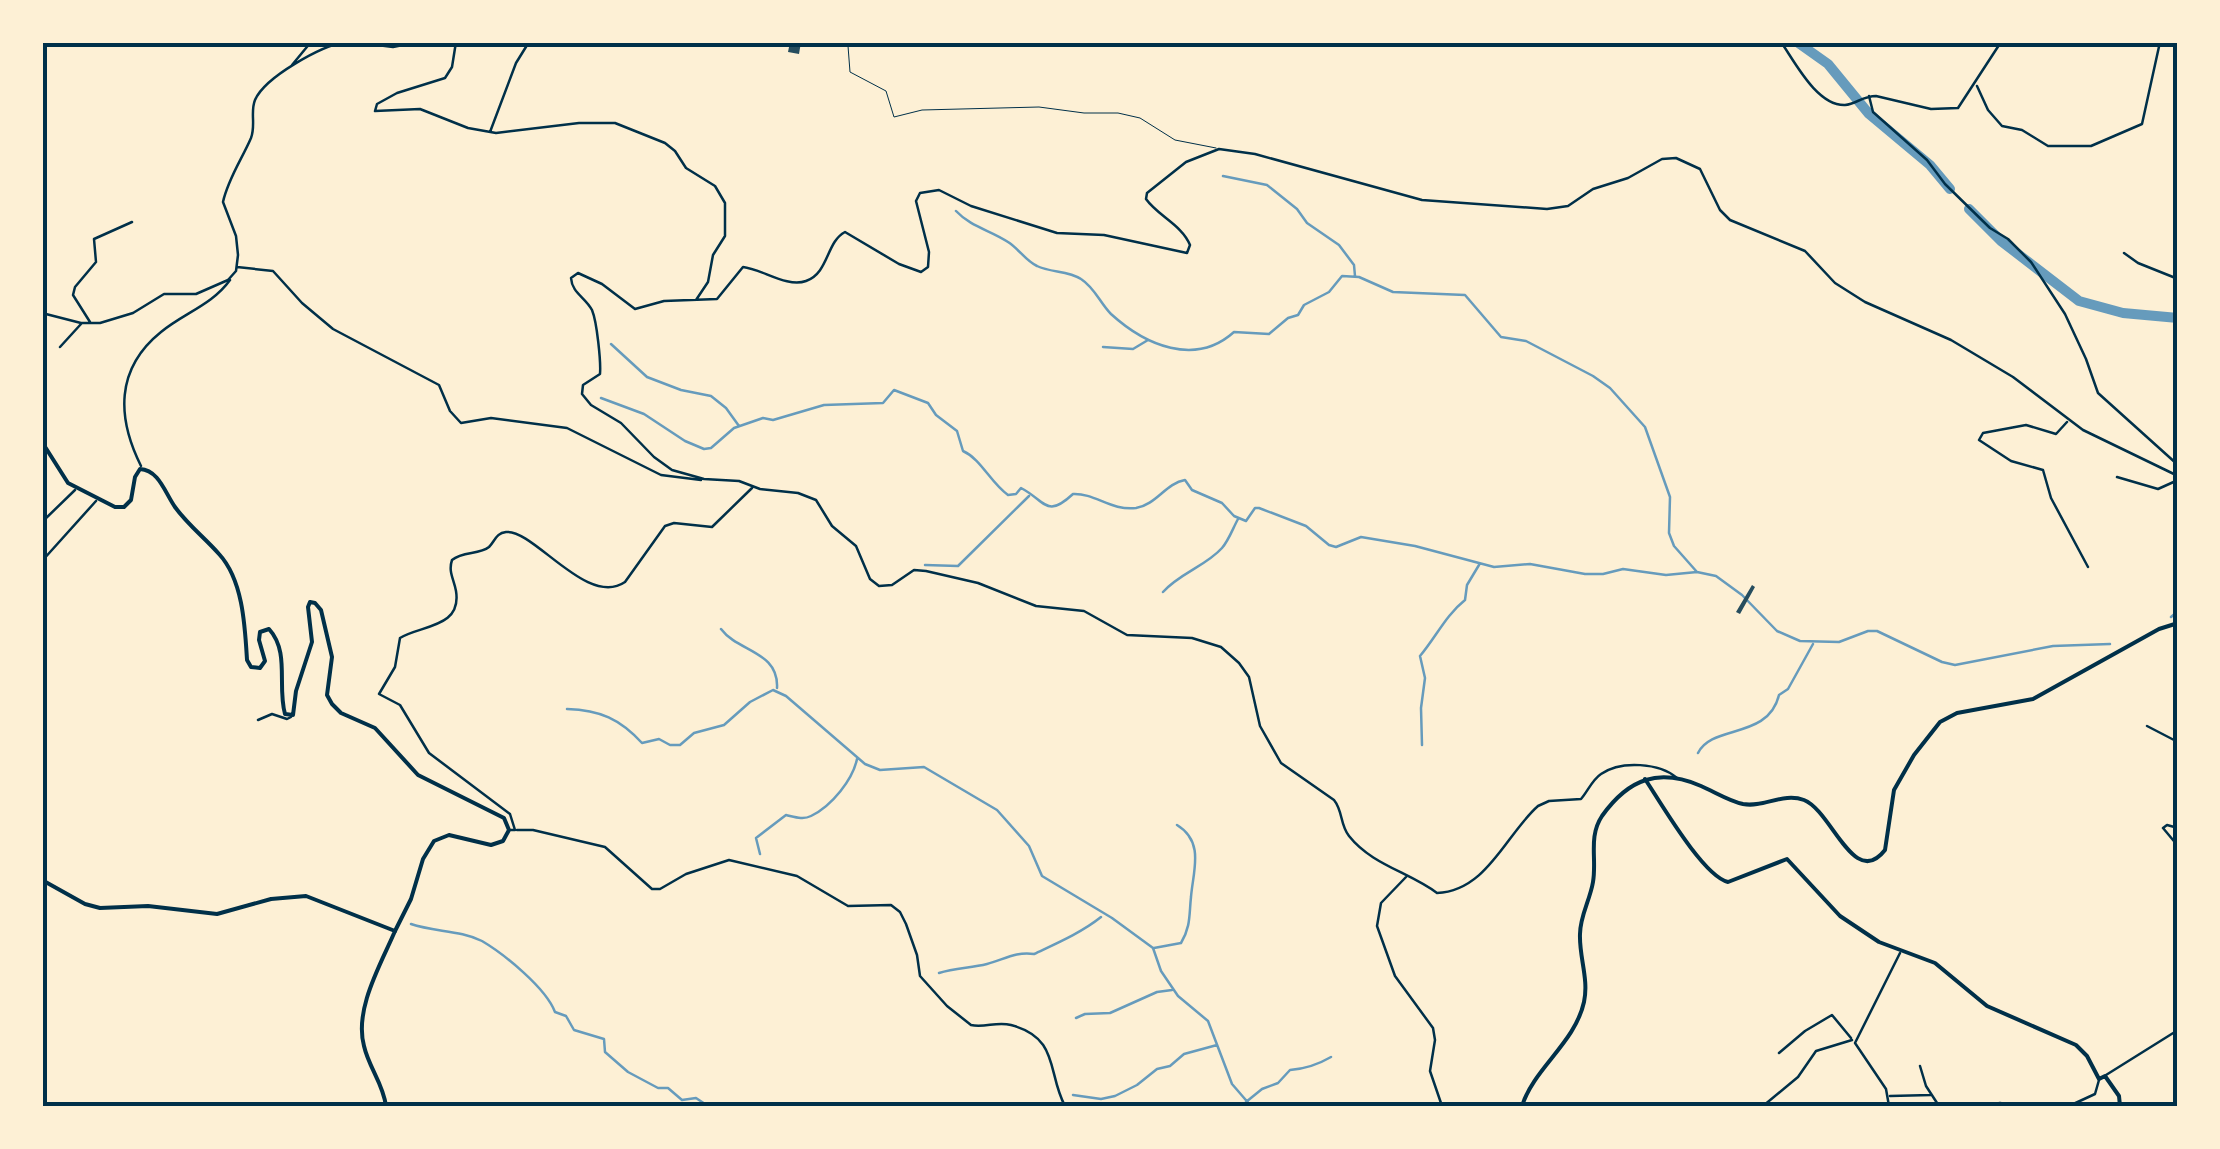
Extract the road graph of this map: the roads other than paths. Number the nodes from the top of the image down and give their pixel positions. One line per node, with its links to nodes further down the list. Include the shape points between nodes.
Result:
1 (311, 42): 13 (street)
2 (344, 42): 13 (street, via 324,46)
3 (352, 42): 4 (street)
4 (418, 42)
5 (456, 42): 16 (street, via 444,78 397,93 374,110 420,109)
6 (529, 42): 16 (street)
7 (1781, 42): 15 (street, via 1826,98 1842,105)
8 (2000, 42): 14 (street)
9 (2160, 42): 14 (street, via 2144,122 2087,147 2048,146 2003,127)
10 (2166, 42): 12 (street)
11 (848, 46): 17 (lane, via 850,72 886,91 893,117 1034,107 1118,112 1175,140)
12 (2178, 48)
13 (288, 70): 20 (street, via 254,101 252,135 225,194)
14 (1976, 84): 15 (street, via 1961,106 1949,110)
15 (1866, 96): 30 (street, via 1873,112 2031,262 2064,314 2098,393)
16 (490, 133): 23 (street, via 615,123 672,147 725,203 725,236)
17 (1219, 148): 23 (street, via 1178,167 1147,193 1149,204 1189,240 1186,253 1104,235 1057,233 930,189 916,202 930,256 923,271 844,232 806,281 743,267 721,297); 28 (street, via 1422,200 1547,209 1568,206 1658,160 1694,164 1727,218 1805,251 1849,292 1986,360)
18 (132, 222): 26 (street, via 94,239 96,262 73,295)
19 (2124, 253): 22 (street)
20 (237, 267): 21 (street); 34 (street, via 273,272 329,326 440,385 461,423 491,418 567,428 661,475)
21 (232, 278): 26 (street, via 196,294 164,294 132,314); 31 (street, via 204,306 160,332 136,361 122,400 128,440)
22 (2178, 278)
23 (696, 301): 34 (street, via 634,309 596,280 571,278 594,317 601,364 599,375 583,386 584,397 661,463)
24 (42, 313): 25 (street)
25 (81, 323): 26 (street); 27 (street)
26 (91, 324)
27 (60, 347)
28 (2068, 421): 33 (street); 40 (street, via 2056,434 2020,426 1983,433 1979,440 2012,461 2043,470)
29 (42, 442): 36 (street)
30 (2178, 465)
31 (142, 468): 37 (street, via 124,507); 42 (street, via 226,562 250,667 264,665 260,632 275,636 283,709)
32 (2117, 477): 33 (street, via 2154,489)
33 (2178, 478)
34 (704, 480): 35 (street)
35 (754, 487): 49 (street, via 712,527 664,526 616,588 564,568 510,532 487,549 452,560 453,612 444,622 400,638 395,667 379,694 400,705 429,753 508,812); 51 (street, via 816,500 856,546 868,577 879,586 914,570 932,572 1036,606 1091,613 1127,635 1192,638 1221,647 1249,678 1260,726 1284,767 1334,800 1358,846)
36 (76, 490): 37 (street); 38 (street)
37 (97, 499): 39 (street)
38 (42, 522)
39 (42, 561)
40 (2088, 567)
41 (2178, 623): 46 (street, via 2033,698 1940,722 1900,776 1885,850 1872,861 1851,854 1823,814 1801,799 1741,804)
42 (292, 716): 43 (street); 49 (street, via 312,642 312,602 321,610 332,657 332,704 375,728 418,775 497,812)
43 (258, 720)
44 (2148, 726): 45 (street)
45 (2178, 745)
46 (1677, 778): 47 (street); 51 (street, via 1663,769 1611,768 1581,799 1538,806 1495,860 1467,882 1440,893)
47 (1645, 779): 54 (street, via 1719,880 1786,859 1840,916); 65 (street, via 1617,798 1596,828 1593,882 1580,932 1583,1006)
48 (2178, 828): 50 (street, via 2164,827)
49 (512, 830): 53 (street, via 491,845 450,835 434,841); 63 (street, via 605,847 652,889 730,860 797,876 848,906 895,906 930,988 972,1025 1010,1024 1038,1040 1053,1061)
50 (2178, 846)
51 (1407, 876): 64 (street, via 1381,904 1377,926 1395,976 1433,1028 1430,1071)
52 (42, 880): 53 (street, via 100,908 217,914 306,896)
53 (395, 931): 62 (street, via 368,998 362,1035)
54 (1900, 951): 56 (street); 59 (street, via 1935,963 1987,1006 2076,1045)
55 (2178, 1030): 59 (street)
56 (1854, 1041): 57 (street, via 1832,1016); 61 (street); 66 (street, via 1816,1051 1786,1090)
57 (1779, 1053)
58 (1920, 1066): 60 (street)
59 (2102, 1077): 71 (street, via 2095,1094); 72 (street)
60 (1931, 1095): 61 (street); 68 (street)
61 (1888, 1096): 67 (street)
62 (386, 1106)
63 (1064, 1106)
64 (1442, 1106)
65 (1522, 1106)
66 (1763, 1106)
67 (1890, 1106)
68 (1939, 1106)
69 (1982, 1106): 70 (street)
70 (2019, 1106)
71 (2069, 1106)
72 (2120, 1106)

